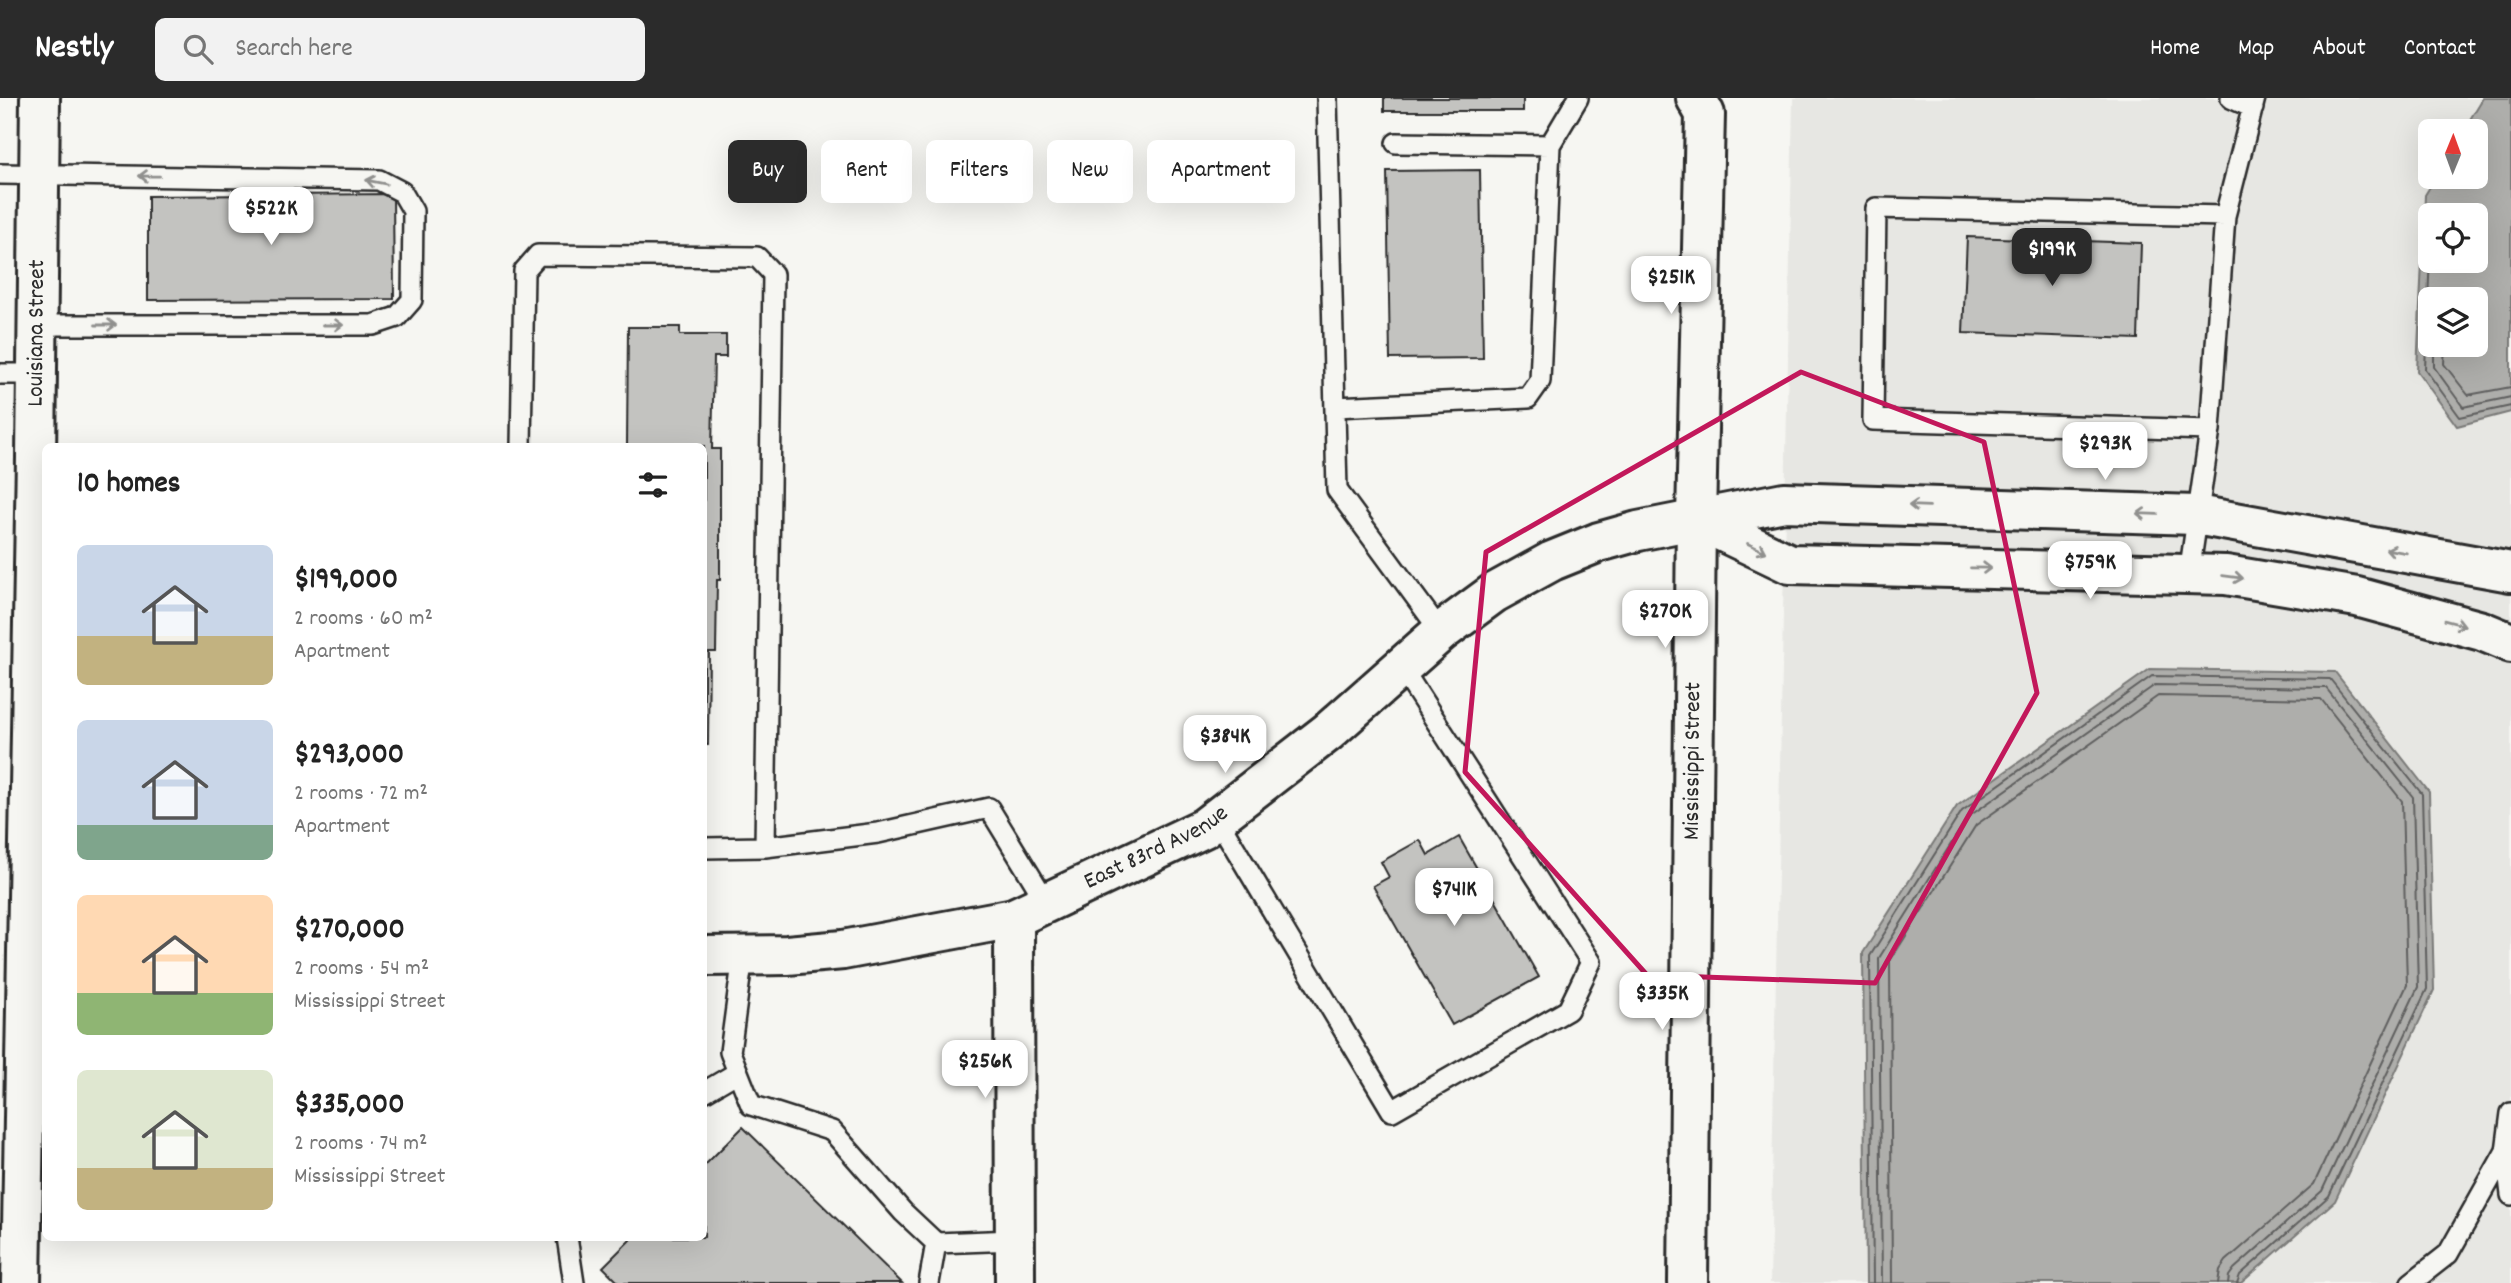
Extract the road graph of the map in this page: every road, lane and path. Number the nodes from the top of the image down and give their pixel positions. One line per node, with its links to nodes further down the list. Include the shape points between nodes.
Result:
1 (40, 98): 10 (street, Louisiana Street)
2 (1327, 98): 15 (lane)
3 (1578, 98): 8 (lane)
4 (2231, 98): 6 (lane)
5 (1706, 103): 20 (street, Mississippi Street)
6 (2254, 103): 11 (lane)
7 (1396, 143): 8 (lane)
8 (1550, 145): 15 (lane, via 1541,381 1528,398)
9 (0, 174): 10 (lane)
10 (39, 174): 12 (street, Louisiana Street); 12 (lane, one-way to 10, via 373,325 397,317 412,300 413,211 402,192 379,180)
11 (2225, 216): 16 (lane); 16 (lane, via 1876,208 1873,420)
12 (38, 325): 14 (street, Louisiana Street)
13 (0, 374): 14 (lane)
14 (37, 374): 18 (street, Louisiana Street)
15 (1335, 407): 23 (lane, via 1337,490)
16 (2210, 430): 19 (lane)
17 (521, 443): 27 (lane, via 524,271 538,255 757,257 773,274)
18 (41, 458): 30 (street, Louisiana Street)
19 (2196, 515): 20 (street, East 83rd Avenue, one-way to 20, via 1784,502); 21 (street, East 83rd Avenue, one-way to 19); 22 (lane)
20 (1696, 519): 22 (street, one-way to 22, via 1790,564); 23 (street, East 83rd Avenue, via 1612,538 1552,561 1494,593); 46 (street, Mississippi Street)
21 (2511, 572)
22 (2189, 574): 24 (street, one-way to 24, via 2226,575 2357,597)
23 (1440, 632): 25 (street, East 83rd Avenue)
24 (2511, 642)
25 (1401, 667): 26 (street, East 83rd Avenue, via 1328,732); 26 (lane, via 1591,962 1568,1010 1392,1111)
26 (1217, 818): 29 (street, East 83rd Avenue)
27 (765, 847): 28 (lane); 29 (lane, via 878,833 989,808)
28 (707, 848)
29 (1030, 910): 32 (street, East 83rd Avenue, via 844,950); 39 (street)
30 (24, 948): 34 (street, Louisiana Street)
31 (707, 956): 32 (street, East 83rd Avenue)
32 (743, 956): 33 (lane, via 730,1052)
33 (738, 1072): 35 (lane); 41 (lane, via 751,1105 832,1131)
34 (35, 1075): 42 (street, Louisiana Street)
35 (707, 1090)
36 (2511, 1113): 37 (lane)
37 (2506, 1151): 38 (lane); 47 (lane, via 2448,1254)
38 (2511, 1195)
39 (1014, 1240): 41 (lane); 45 (street)
40 (568, 1241): 43 (lane)
41 (936, 1244): 44 (lane)
42 (21, 1283)
43 (573, 1283)
44 (929, 1283)
45 (1015, 1283)
46 (1688, 1283)
47 (2412, 1283)

